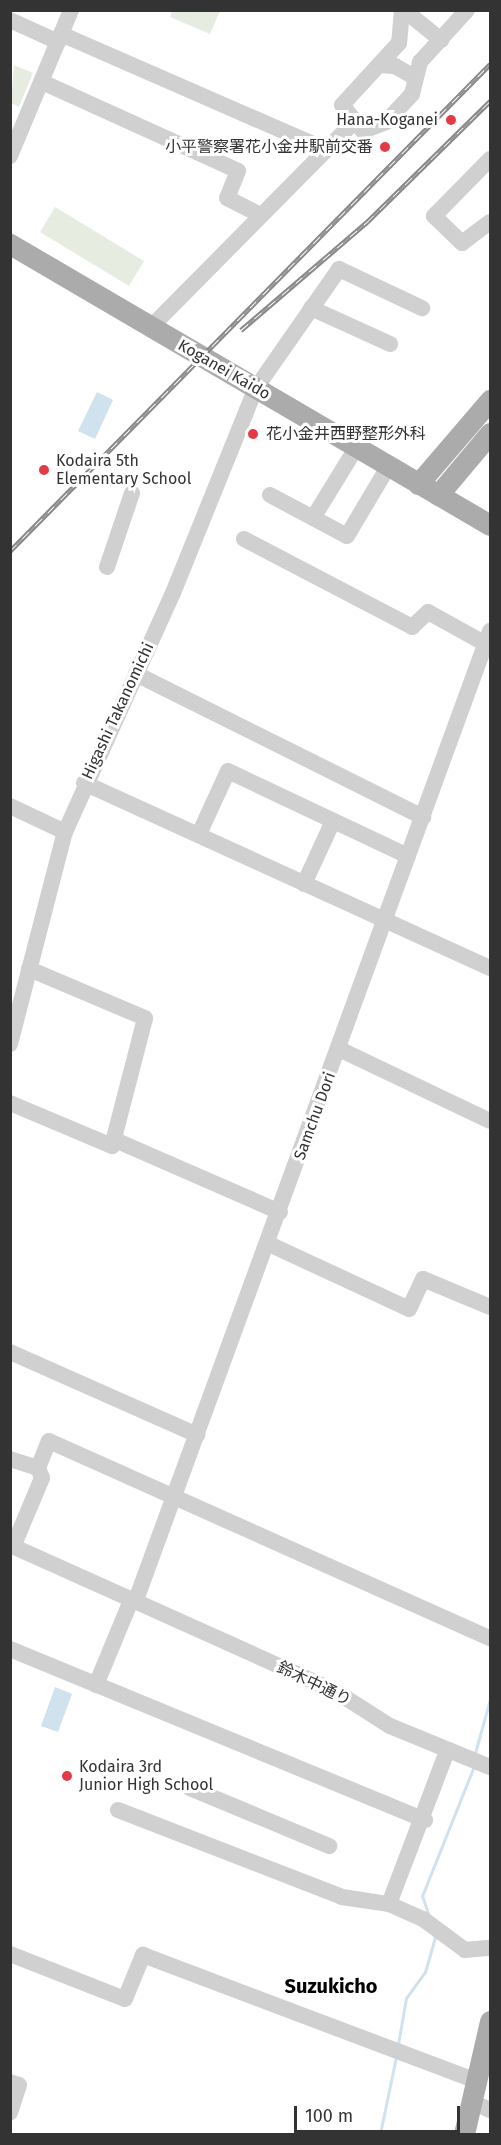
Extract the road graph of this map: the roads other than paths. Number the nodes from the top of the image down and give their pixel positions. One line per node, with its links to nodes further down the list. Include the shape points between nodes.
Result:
1 (71, 10): 5 (street)
2 (403, 10): 6 (street); 7 (street, via 403,35)
3 (467, 10): 6 (street)
4 (10, 20): 5 (street)
5 (59, 38): 9 (street); 11 (street)
6 (441, 40): 8 (street)
7 (380, 65): 8 (street, via 395,66); 10 (street, via 342,105)
8 (414, 77): 10 (street, via 412,94 386,122 366,132)
9 (42, 82): 12 (street); 14 (street, via 238,171 227,198)
10 (353, 123): 11 (street)
11 (326, 150): 14 (street)
12 (10, 156)
13 (490, 159): 15 (street, via 434,216 462,243)
14 (260, 215): 19 (street)
15 (490, 222)
16 (10, 244): 19 (main road, Koganei Kaido)
17 (311, 308): 18 (street, Higashi Takanomichi, via 339,269); 20 (street); 21 (street, Higashi Takanomichi)
18 (422, 308)
19 (151, 327): 21 (main road, Koganei Kaido)
20 (390, 344)
21 (256, 388): 24 (main road, Koganei Kaido); 35 (street, Higashi Takanomichi)
22 (490, 400): 26 (main road)
23 (490, 433): 29 (main road)
24 (356, 448): 25 (main road, Koganei Kaido); 30 (street)
25 (388, 467): 26 (main road, Koganei Kaido); 30 (street, via 347,536)
26 (418, 484): 29 (main road, Koganei Kaido)
27 (132, 493): 33 (street)
28 (270, 495): 30 (street)
29 (438, 495): 31 (main road, Koganei Kaido)
30 (313, 518)
31 (490, 525)
32 (244, 539): 34 (street, via 412,627 428,612)
33 (107, 567)
34 (488, 637): 38 (street, Samchu Dori)
35 (136, 674): 36 (street, Higashi Takanomichi); 38 (street)
36 (84, 783): 40 (street, Higashi Takanomichi); 41 (street)
37 (10, 806): 40 (street)
38 (423, 817): 42 (street, Samchu Dori)
39 (333, 821): 41 (street, via 228,771); 42 (street); 43 (street)
40 (65, 832): 46 (street, Higashi Takanomichi)
41 (199, 834): 43 (street)
42 (408, 856): 44 (street, Samchu Dori)
43 (304, 884): 44 (street)
44 (386, 920): 45 (street); 49 (street, Samchu Dori)
45 (490, 968)
46 (29, 969): 47 (street, Higashi Takanomichi); 52 (street, via 146,1018)
47 (14, 1011): 48 (street, Higashi Takanomichi)
48 (10, 1044)
49 (339, 1049): 51 (street); 53 (street, Samchu Dori)
50 (10, 1103): 52 (street, via 112,1146)
51 (490, 1121)
52 (115, 1140): 53 (street)
53 (280, 1212): 54 (street, Samchu Dori)
54 (269, 1244): 55 (street, via 409,1309 423,1279); 57 (street, Samchu Dori)
55 (490, 1308)
56 (10, 1352): 57 (street)
57 (197, 1435): 60 (street, Samchu Dori)
58 (10, 1459): 59 (street)
59 (38, 1468): 60 (street, via 49,1441); 61 (street, via 42,1478)
60 (175, 1497): 62 (street, Samchu Dori); 63 (street)
61 (12, 1546): 62 (street, 鈴木中通り)
62 (134, 1599): 65 (street, Samchu Dori); 66 (street, 鈴木中通り, via 335,1691 390,1726)
63 (490, 1638)
64 (10, 1649): 65 (street)
65 (96, 1685): 70 (street)
66 (447, 1752): 67 (street, 鈴木中通り); 70 (street)
67 (480, 1763)
68 (190, 1788): 71 (street)
69 (118, 1810): 72 (street, via 342,1897)
70 (424, 1820): 72 (street)
71 (329, 1846)
72 (389, 1904): 73 (street, via 424,1920 465,1950)
73 (490, 1948)
74 (10, 1954): 76 (street, via 125,1999 143,1955)
75 (490, 2021): 76 (main road)
76 (476, 2081): 78 (main road)
77 (10, 2082): 79 (street, via 19,2085)
78 (481, 2106): 80 (main road)
79 (10, 2113)
80 (464, 2134)

